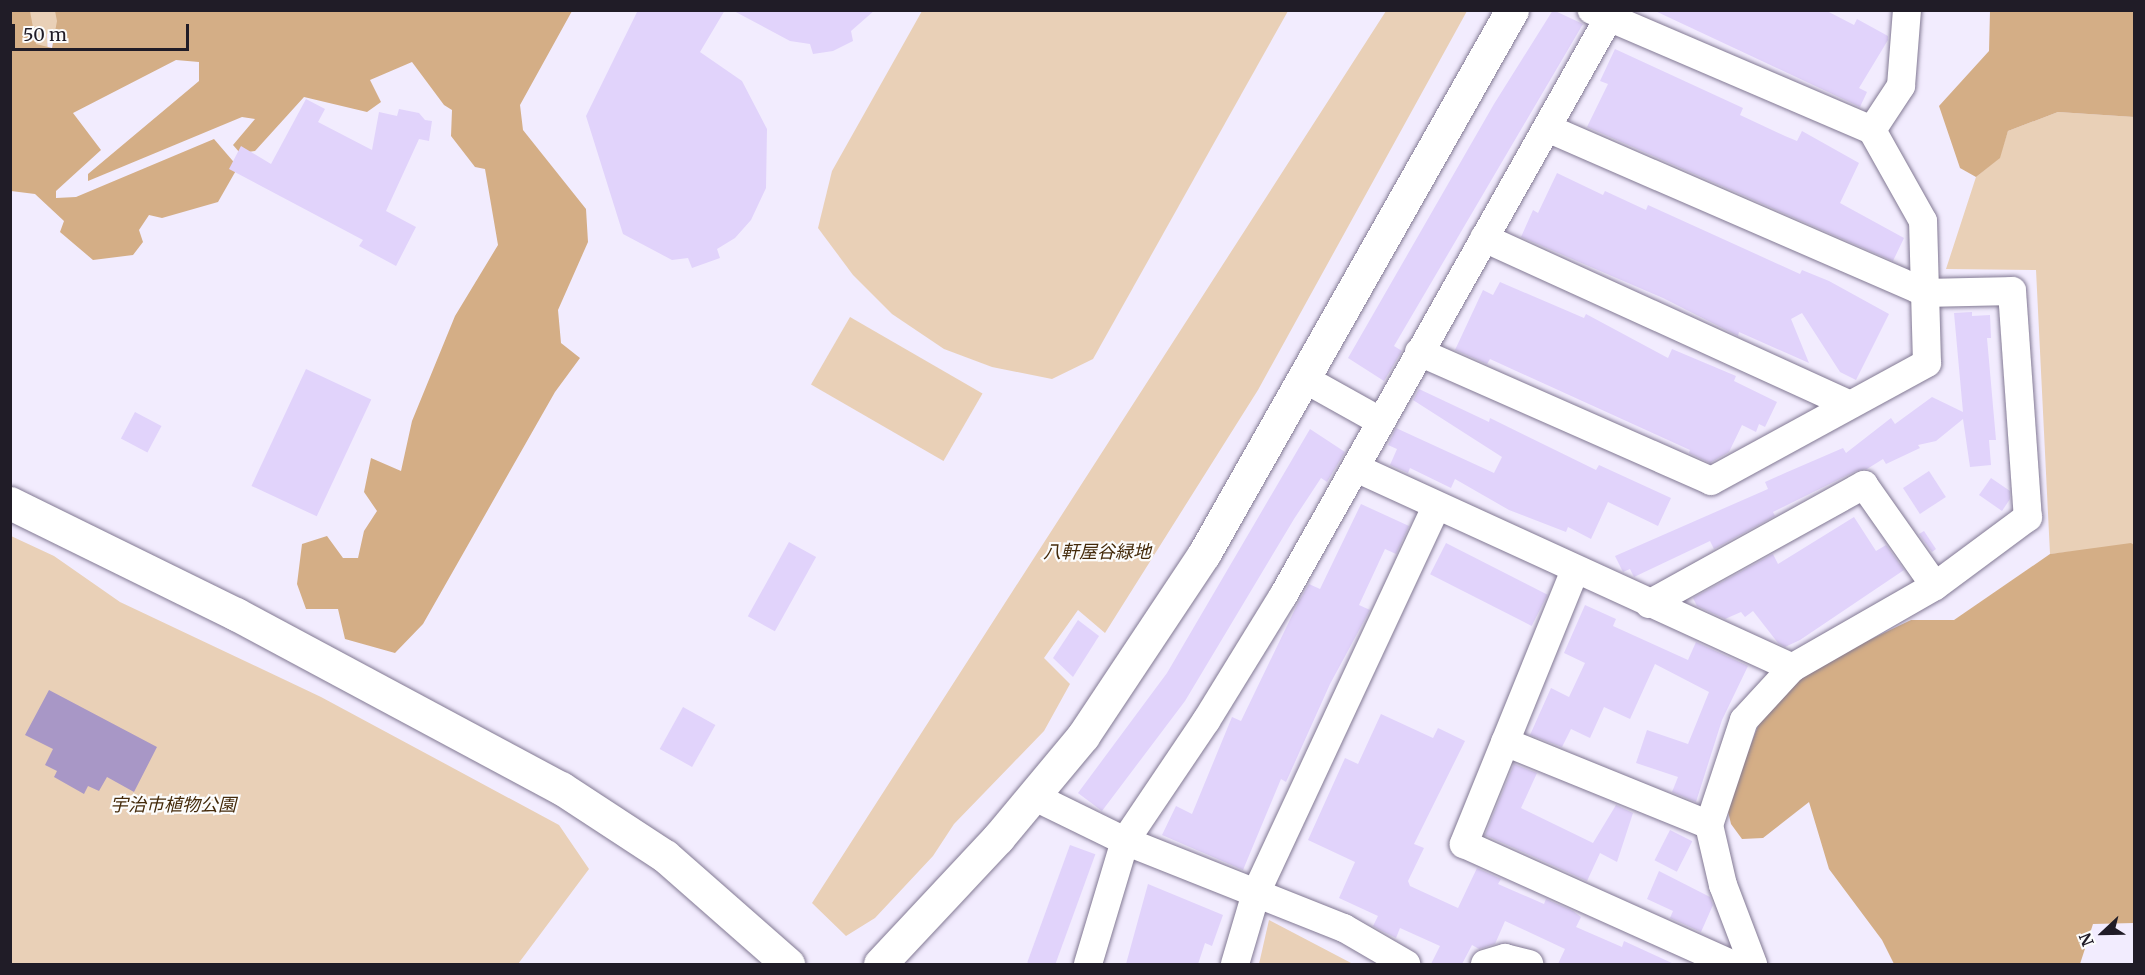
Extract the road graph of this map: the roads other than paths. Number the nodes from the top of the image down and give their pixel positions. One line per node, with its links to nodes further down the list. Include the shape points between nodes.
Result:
1 (1512, 10): 9 (street, via 1425,170)
2 (1907, 10): 5 (street, via 1901,86)
3 (1605, 13): 4 (street); 5 (street)
4 (1547, 128): 6 (street); 7 (street)
5 (1872, 130): 7 (street, via 1923,221)
6 (1484, 238): 8 (street); 10 (street)
7 (1926, 293): 10 (street, via 1927,363); 16 (street, via 2012,291 2028,517)
8 (1419, 352): 10 (street, via 1711,481); 11 (street)
9 (1303, 378): 11 (street); 20 (street, via 1204,554 1083,736)
10 (1850, 405)
11 (1380, 421): 12 (street)
12 (1356, 468): 14 (street); 22 (street, via 1212,711)
13 (10, 502): 25 (street, via 236,614 544,778 665,856)
14 (1436, 507): 15 (street); 23 (street)
15 (1575, 570): 17 (street); 19 (street)
16 (1935, 586): 17 (street, via 1864,485); 18 (street)
17 (1649, 604): 18 (street)
18 (1792, 668): 21 (street, via 1744,720)
19 (1505, 742): 21 (street); 24 (street, via 1464,843)
20 (1033, 796): 22 (street); 26 (street)
21 (1708, 825): 24 (street)
22 (1125, 841): 23 (street); 27 (street)
23 (1256, 893): 28 (street); 29 (street, via 1344,928)
24 (1742, 963)
25 (788, 964)
26 (880, 964)
27 (1088, 964)
28 (1235, 964)
29 (1406, 964)
30 (1485, 964): 31 (street, via 1505,958)
31 (1529, 964)

